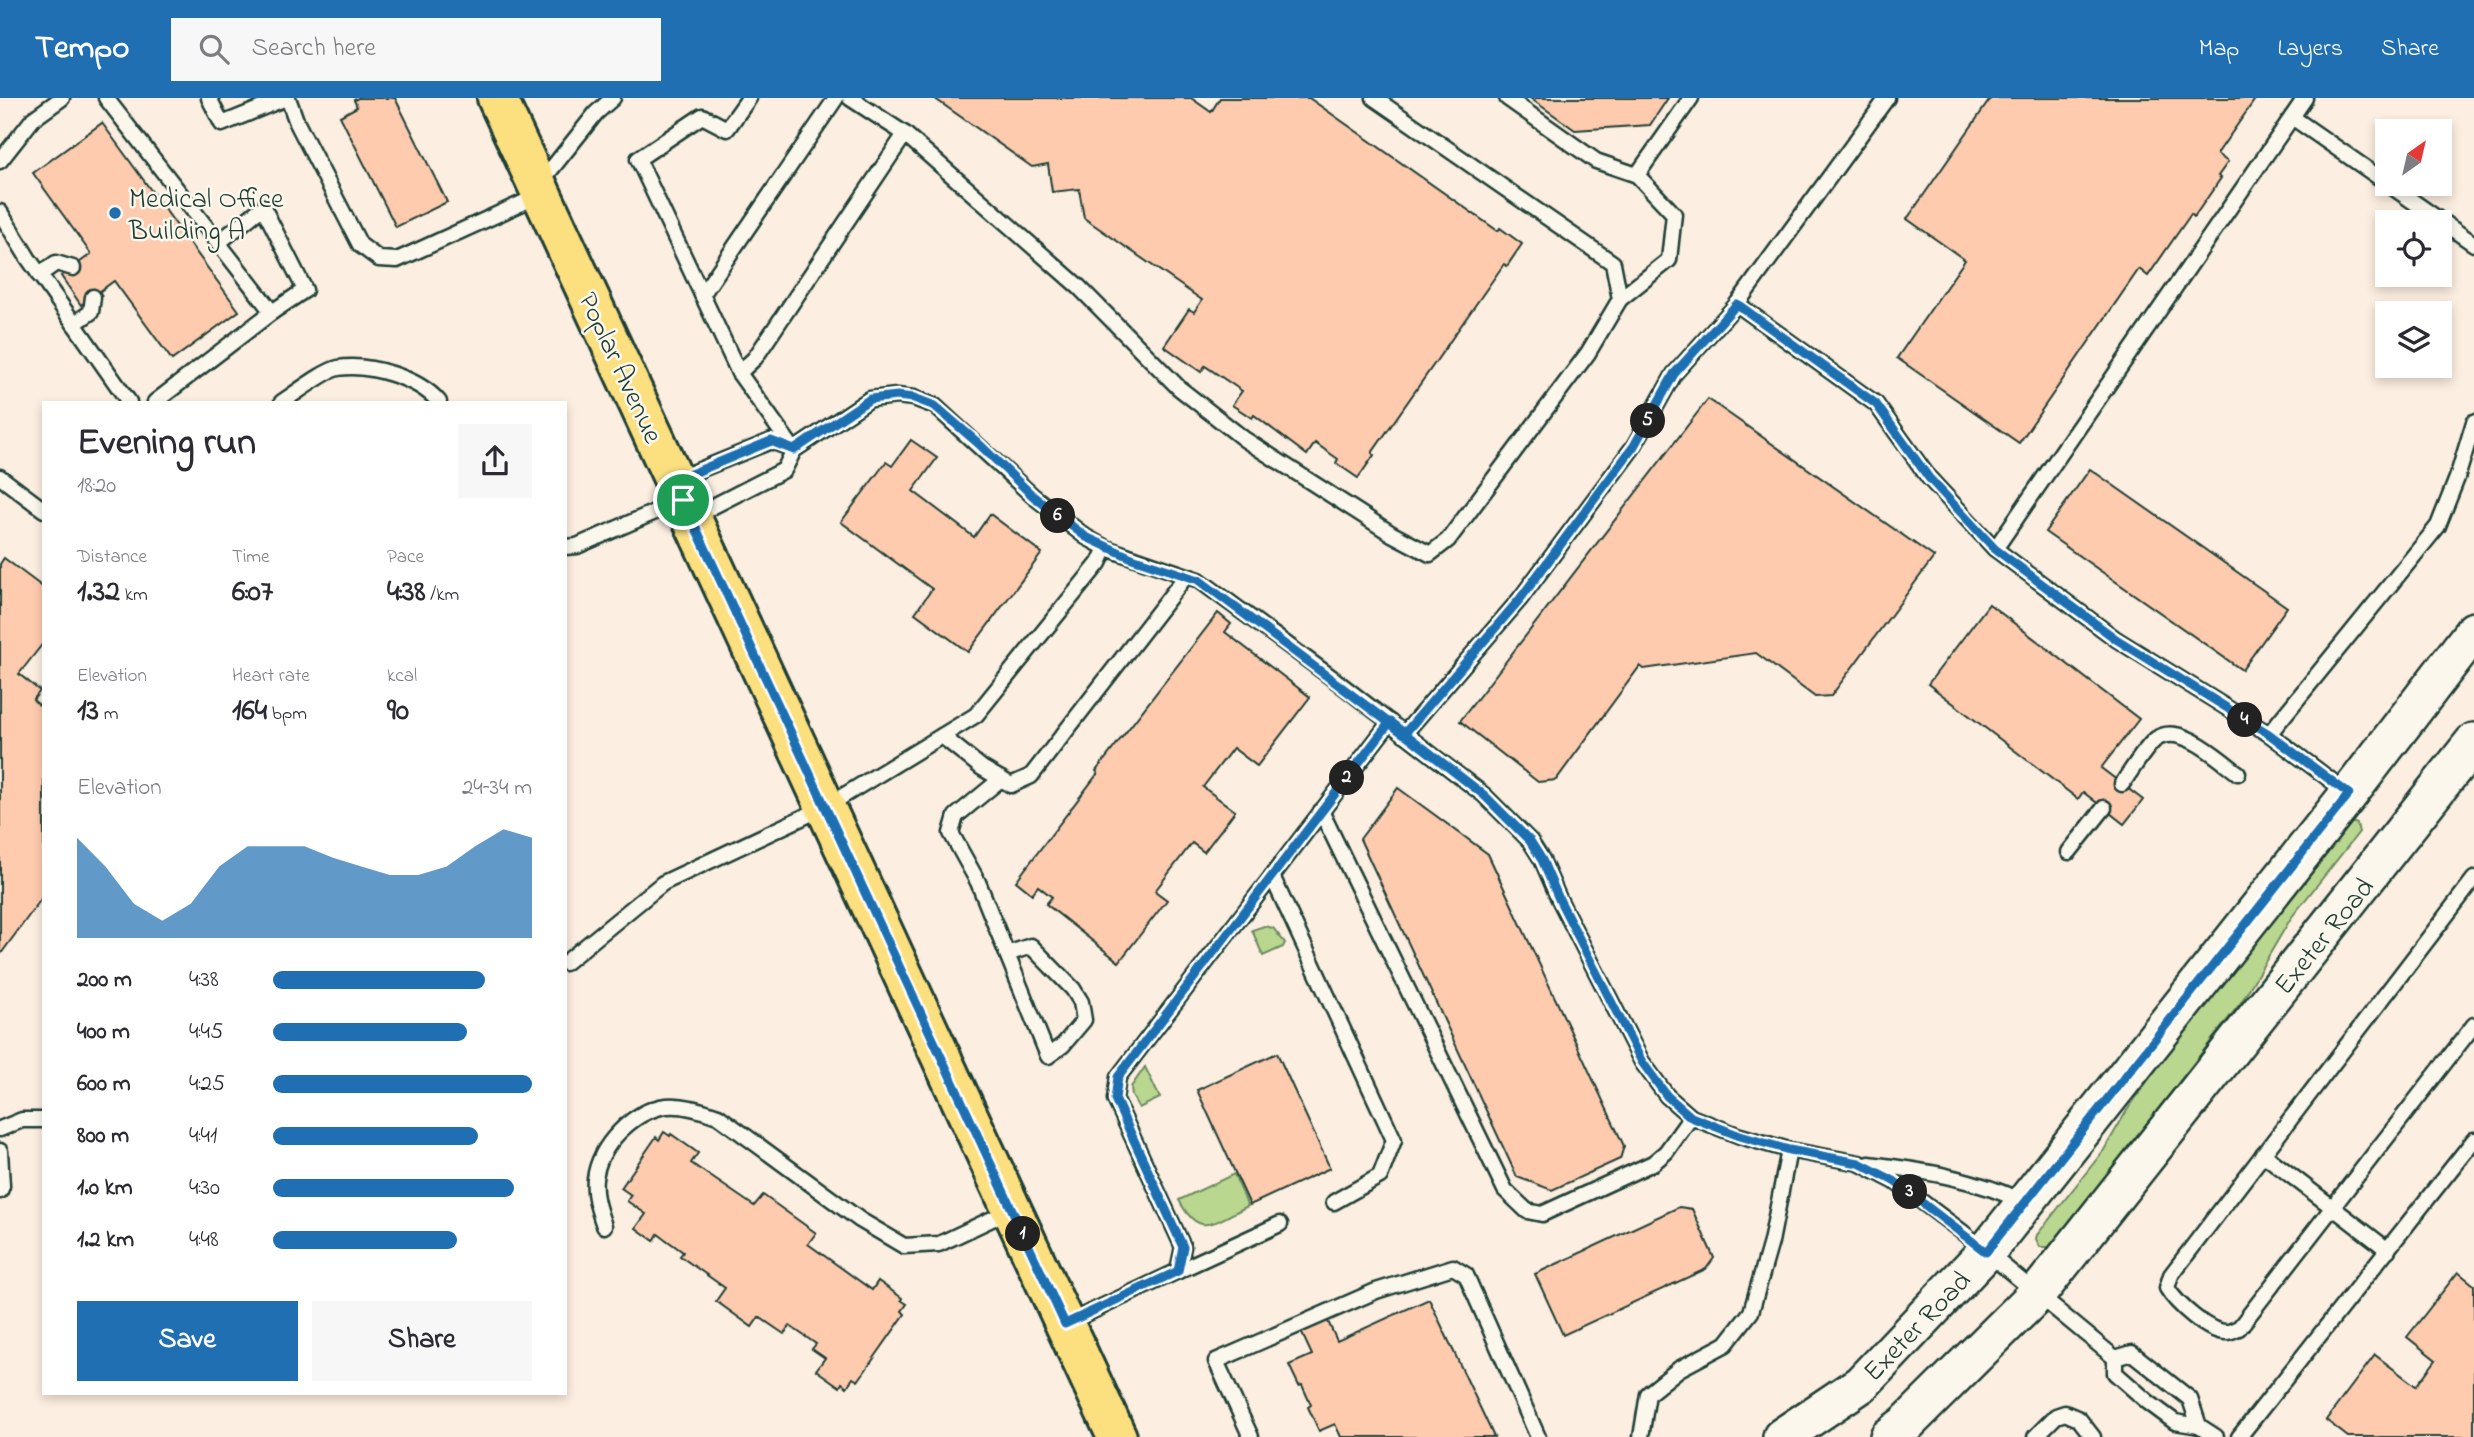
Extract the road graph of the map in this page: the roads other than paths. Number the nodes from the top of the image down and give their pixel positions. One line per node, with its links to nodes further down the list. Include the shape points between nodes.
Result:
1 (62, 98): 17 (lane, via 33,118)
2 (106, 98): 23 (lane)
3 (209, 98): 4 (lane, via 222,124)
4 (287, 98): 20 (lane, via 360,245 380,259 397,260)
5 (497, 98): 20 (main road, Poplar Avenue)
6 (613, 98): 20 (lane, via 596,113)
7 (749, 98): 27 (lane, via 727,129 702,116 638,159)
8 (836, 98): 27 (lane)
9 (850, 98): 16 (lane)
10 (1374, 98): 29 (lane, via 1613,263)
11 (1507, 98): 18 (lane, via 1596,161)
12 (1691, 98): 18 (lane)
13 (1886, 98): 30 (lane)
14 (2305, 98): 15 (lane)
15 (2292, 117): 19 (lane); 45 (lane)
16 (905, 134): 29 (lane, via 1079,287 1179,388 1244,439 1430,554 1448,540 1588,353); 33 (lane, via 755,358)
17 (0, 161)
18 (1637, 175): 29 (lane, via 1674,214 1669,260)
19 (2375, 175)
20 (540, 190): 41 (main road, Poplar Avenue)
21 (2406, 196): 24 (lane)
22 (0, 212): 26 (lane)
23 (218, 243): 31 (lane); 31 (lane, via 263,207 305,290)
24 (2474, 244)
25 (73, 268): 26 (lane, via 56,263)
26 (39, 275): 32 (lane)
27 (702, 295): 33 (lane)
28 (93, 297): 32 (lane, via 91,312)
29 (1620, 299)
30 (1737, 304): 45 (lane, via 1876,404 1929,478); 49 (lane, via 1674,374 1634,446 1520,599)
31 (272, 312): 35 (lane)
32 (74, 324): 34 (lane)
33 (739, 373): 39 (lane)
34 (128, 401)
35 (156, 401)
36 (284, 401): 37 (lane, via 336,368 367,368 403,376)
37 (438, 401)
38 (2474, 422): 50 (lane, via 2438,526)
39 (794, 450): 41 (lane, via 784,470); 41 (lane, via 771,441); 44 (lane, via 870,399 914,398 935,406 1033,496)
40 (0, 477): 42 (lane)
41 (683, 499): 43 (lane); 57 (main road, Poplar Avenue)
42 (42, 508)
43 (567, 547)
44 (1106, 548): 46 (lane); 51 (lane, via 1099,563 976,715)
45 (1995, 549): 50 (lane, via 2116,639)
46 (1186, 576): 48 (lane, via 1199,580); 54 (lane, via 1031,776 1011,785)
47 (2474, 631): 56 (street, Exeter Road)
48 (1390, 722): 49 (lane); 59 (lane)
49 (1404, 734): 66 (lane, via 1484,795 1530,841 1642,1062 1667,1096)
50 (2269, 734): 56 (lane)
51 (942, 736): 54 (lane); 57 (lane)
52 (2474, 742): 84 (street, Exeter Road)
53 (2238, 773): 55 (lane, via 2196,741 2174,734 2156,739)
54 (1001, 779): 63 (lane, via 956,816 951,833 978,882)
55 (2122, 784)
56 (2349, 794): 76 (street, Exeter Road)
57 (825, 807): 64 (lane, via 663,883); 78 (main road, Poplar Avenue)
58 (2104, 808): 60 (lane)
59 (1321, 811): 61 (lane); 66 (lane, via 1505,1190 1527,1211 1542,1214 1653,1163)
60 (2069, 852)
61 (1272, 876): 75 (lane, via 1394,1140 1380,1176); 83 (lane, via 1127,1063 1115,1087 1115,1099 1183,1247)
62 (2474, 879): 72 (lane)
63 (1007, 954): 63 (lane, via 1042,1043 1048,1056 1084,1020 1081,1002 1031,946)
64 (567, 961)
65 (2473, 1029): 77 (lane)
66 (1691, 1117): 70 (lane)
67 (42, 1120): 68 (lane, via 22,1120)
68 (0, 1129)
69 (2474, 1140): 81 (lane)
70 (1789, 1150): 73 (lane); 91 (lane, via 1751,1312 1726,1345 1679,1369 1648,1394)
71 (0, 1151): 74 (lane)
72 (2263, 1154): 77 (lane); 77 (lane, via 2171,1275 2167,1288 2174,1299 2208,1327 2226,1332 2239,1328)
73 (1859, 1163): 76 (lane, via 1907,1168 1999,1189); 82 (lane, via 1894,1181)
74 (0, 1191)
75 (1334, 1202)
76 (2026, 1204): 82 (street, Exeter Road)
77 (2333, 1207): 81 (lane)
78 (1012, 1209): 80 (lane, via 939,1244 904,1246 860,1220 718,1116 666,1106 631,1121 598,1164 594,1179); 85 (main road, Poplar Avenue)
79 (1280, 1224): 83 (lane)
80 (604, 1226)
81 (2388, 1250): 97 (lane)
82 (1986, 1252): 84 (lane); 92 (street, Exeter Road, via 1861,1384)
83 (1178, 1271): 85 (lane)
84 (2038, 1293): 86 (lane); 93 (street, Exeter Road)
85 (1065, 1324): 88 (main road, Poplar Avenue)
86 (2115, 1357): 87 (lane, via 2115,1373 2148,1402 2175,1422); 87 (lane, via 2132,1353 2190,1399)
87 (2199, 1426): 96 (lane)
88 (1117, 1437)
89 (1251, 1437): 90 (lane, via 1216,1361 1376,1291 1453,1267 1466,1275)
90 (1538, 1437)
91 (1641, 1437)
92 (1782, 1437)
93 (1889, 1437)
94 (2035, 1437): 95 (lane, via 2065,1413 2079,1419)
95 (2093, 1437)
96 (2216, 1437)
97 (2239, 1437)

